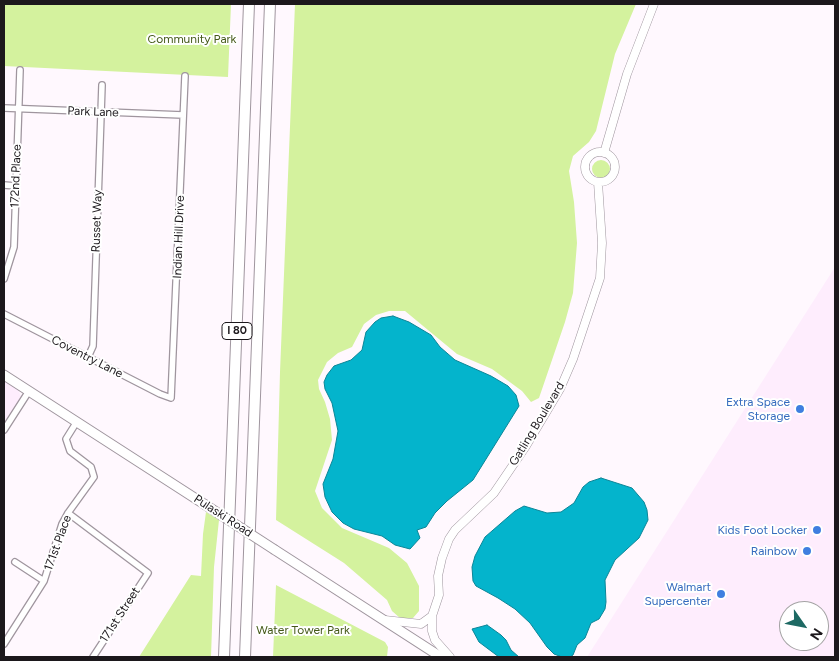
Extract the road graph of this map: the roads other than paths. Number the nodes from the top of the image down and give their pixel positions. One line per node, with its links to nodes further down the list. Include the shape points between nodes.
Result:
1 (249, 4): 30 (highway, I 80)
2 (270, 4): 31 (highway, I 80)
3 (654, 4): 11 (street, via 627,74)
4 (20, 70): 8 (street, 172nd Place)
5 (185, 76): 10 (street, Indian Hill Drive)
6 (102, 85): 9 (street, Russet Way)
7 (4, 108): 8 (street, Park Lane)
8 (18, 109): 9 (street, Park Lane); 14 (street, 172nd Place)
9 (101, 112): 10 (street, Park Lane); 17 (street, Russet Way, via 92,346)
10 (183, 115): 20 (street, Indian Hill Drive)
11 (604, 152): 12 (street, via 614,160 614,174); 12 (street, via 593,154 586,162 589,177)
12 (598, 182): 26 (street, Gatling Boulevard, via 602,243 600,278 573,360 549,409 494,493 449,539 439,568 438,595)
13 (4, 185): 14 (street)
14 (16, 186): 15 (street, 172nd Place, via 14,247)
15 (4, 280)
16 (4, 314): 17 (street, Coventry Lane)
17 (88, 357): 20 (street, Coventry Lane)
18 (4, 375): 19 (main road, Pulaski Road)
19 (29, 391): 21 (main road, Pulaski Road); 22 (street)
20 (172, 398)
21 (76, 423): 23 (street, 171st Place, via 66,439 70,451 91,467 94,477); 27 (main road, Pulaski Road, bridge)
22 (4, 430)
23 (68, 513): 25 (street, 171st Place); 29 (street, 171st Street, via 148,573)
24 (15, 562): 25 (street)
25 (44, 581): 28 (street, 171st Place)
26 (432, 616): 27 (street, via 421,624); 33 (street, Gatling Boulevard, via 433,636)
27 (384, 620): 32 (main road, Pulaski Road)
28 (4, 644)
29 (93, 657)
30 (224, 657)
31 (245, 657)
32 (441, 657)
33 (450, 657)

